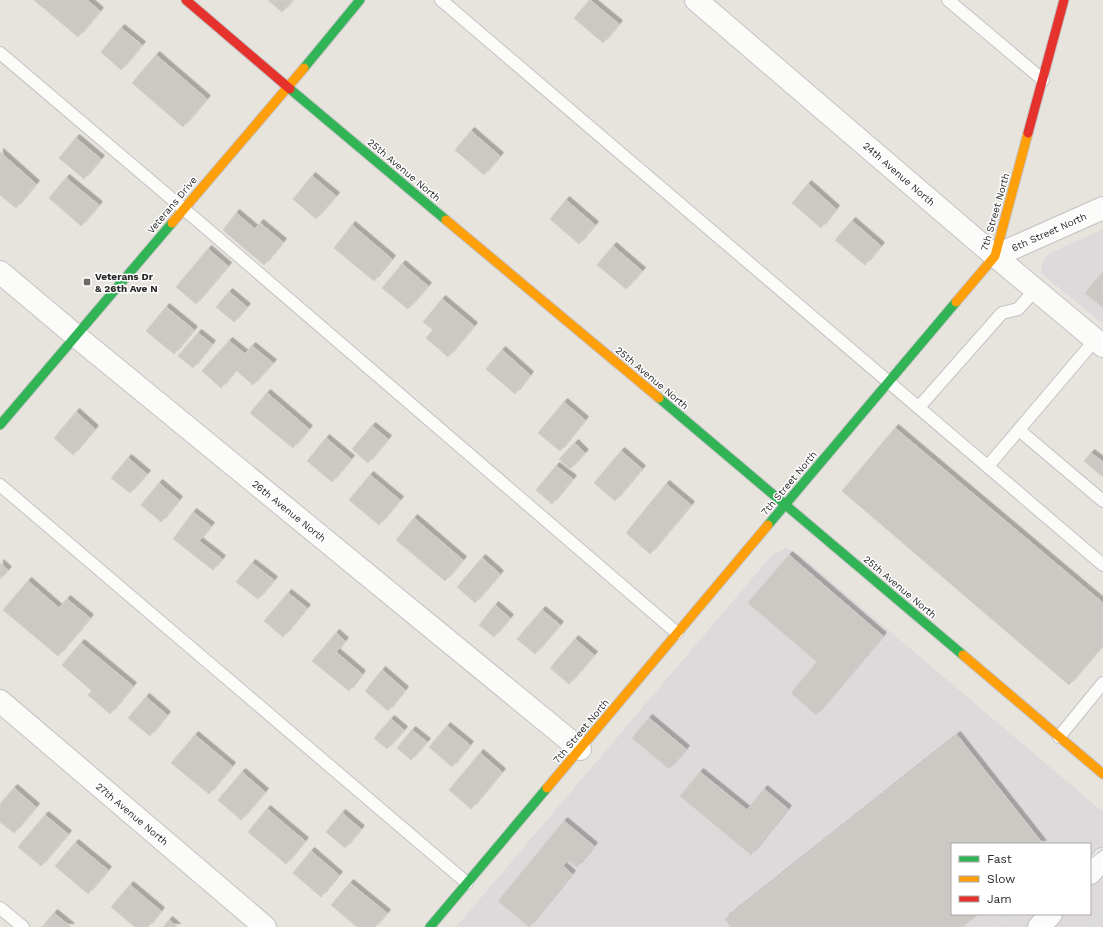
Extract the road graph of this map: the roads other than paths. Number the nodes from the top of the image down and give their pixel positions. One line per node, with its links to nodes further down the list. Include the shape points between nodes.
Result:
1 (186, 0): 9 (street, 25th Avenue North)
2 (360, 0): 9 (street, Veterans Drive)
3 (440, 0): 17 (lane)
4 (696, 0): 12 (street, 24th Avenue North)
5 (948, 0): 8 (lane)
6 (1064, 0): 8 (street, 7th Street North)
7 (0, 53): 11 (lane)
8 (1043, 80): 12 (street, 7th Street North)
9 (288, 88): 11 (street, Veterans Drive); 24 (street, 25th Avenue North)
10 (1103, 208): 12 (street, 6th Street North)
11 (183, 209): 15 (street, Veterans Drive); 26 (lane)
12 (995, 256): 14 (street, 24th Avenue North); 17 (street, 7th Street North)
13 (0, 272): 15 (street, 26th Avenue North)
14 (1035, 290): 16 (street, 24th Avenue North); 18 (lane, via 1018,309 1002,313)
15 (76, 336): 19 (street, Veterans Drive); 30 (street, 26th Avenue North)
16 (1099, 343): 20 (lane)
17 (889, 382): 18 (lane); 24 (street, 7th Street North)
18 (919, 407): 21 (lane)
19 (0, 425)
20 (1019, 430): 21 (lane); 23 (lane)
21 (988, 466): 25 (lane)
22 (0, 485): 34 (lane)
23 (1103, 501)
24 (786, 504): 26 (street, 7th Street North); 29 (street, 25th Avenue North)
25 (1103, 565)
26 (677, 633): 30 (street, 7th Street North)
27 (1103, 683): 29 (lane)
28 (0, 701): 38 (street, 27th Avenue North)
29 (1060, 737): 31 (street, 25th Avenue North)
30 (580, 749): 34 (street, 7th Street North)
31 (1103, 774)
32 (1103, 859): 33 (street)
33 (1091, 872)
34 (467, 883): 39 (street, 7th Street North)
35 (0, 908): 37 (lane)
36 (1050, 915): 40 (street)
37 (23, 927)
38 (265, 927)
39 (430, 927)
40 (1039, 927)

